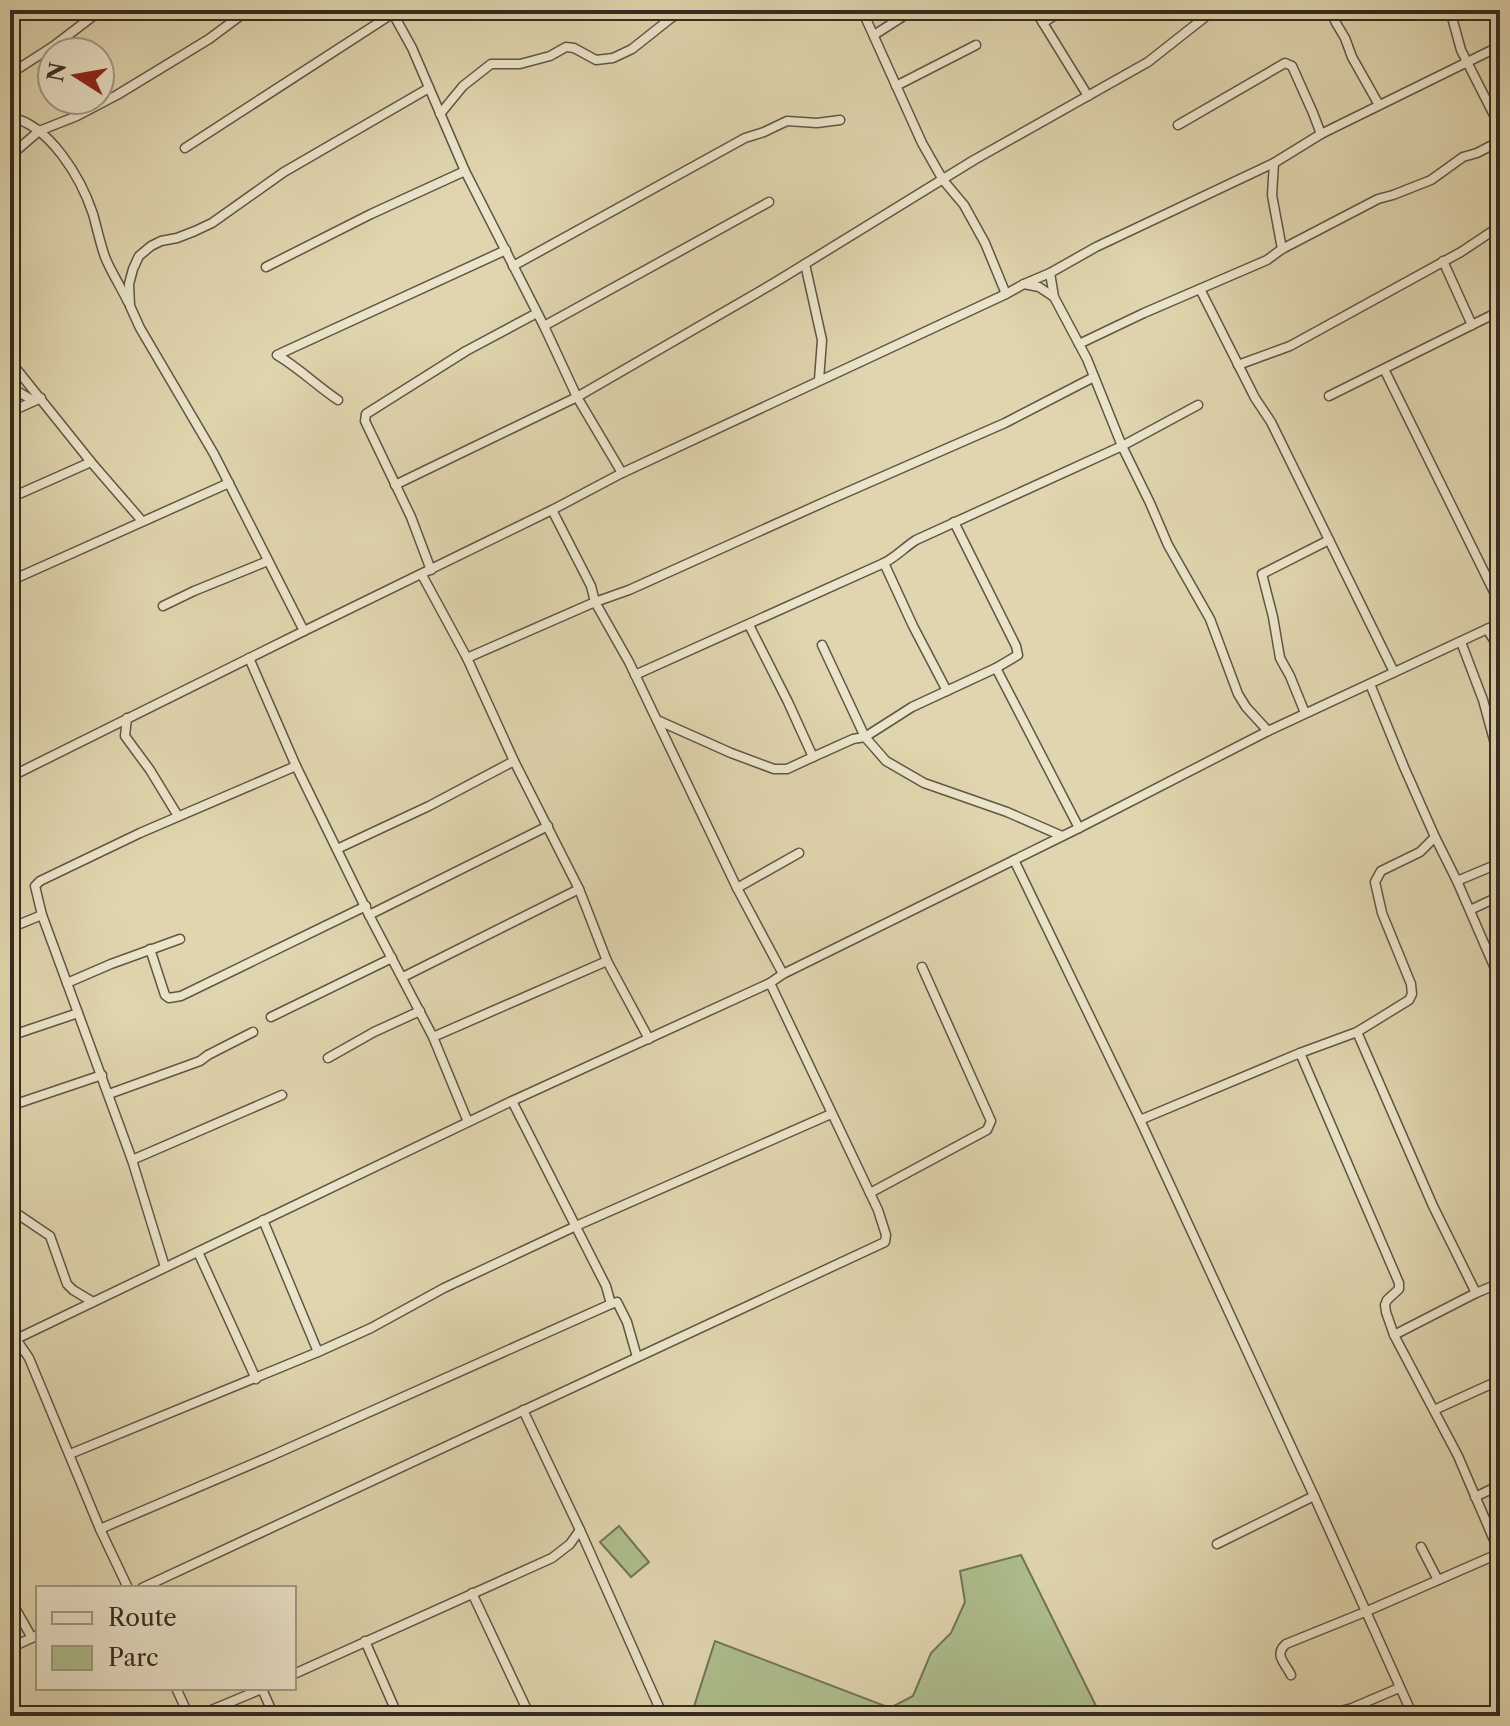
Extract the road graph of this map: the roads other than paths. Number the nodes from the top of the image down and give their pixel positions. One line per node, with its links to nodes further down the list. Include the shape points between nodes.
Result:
1 (101, 10): 17 (street)
2 (248, 10): 27 (street, via 117,95)
3 (684, 10): 22 (street, via 613,58 596,60 566,47 520,64 491,64)
4 (862, 10): 13 (street)
5 (913, 10): 13 (street)
6 (1035, 10): 12 (street)
7 (1063, 10): 12 (street)
8 (1214, 10): 20 (street, via 1148,62)
9 (1330, 10): 21 (street)
10 (1450, 10): 16 (street)
11 (392, 12): 19 (street); 30 (street)
12 (1043, 23): 20 (street)
13 (874, 35): 18 (street)
14 (976, 45): 18 (street)
15 (1500, 46): 16 (street)
16 (1468, 62): 21 (street); 26 (street)
17 (10, 74)
18 (896, 86): 34 (street)
19 (429, 88): 22 (street); 48 (street, via 284,172 212,223 151,246 133,269)
20 (1088, 96): 34 (street)
21 (1379, 105): 28 (street)
22 (440, 114): 33 (street)
23 (10, 117): 27 (street)
24 (840, 120): 41 (street, via 787,121 745,138)
25 (1178, 125): 28 (street, via 1285,63 1292,66)
26 (1500, 127)
27 (39, 131): 31 (street); 48 (street, via 85,193 105,257)
28 (1321, 134): 32 (street)
29 (1500, 141): 37 (street, via 1463,157 1431,180 1378,199)
30 (185, 148)
31 (10, 156)
32 (1274, 163): 37 (street, via 1272,195); 43 (street)
33 (465, 171): 38 (street); 42 (street)
34 (943, 180): 40 (street); 46 (street, via 985,243)
35 (769, 202): 52 (street)
36 (1500, 226): 39 (street)
37 (1282, 249): 45 (street)
38 (506, 250): 41 (street); 63 (street, via 277,355)
39 (1443, 261): 51 (street); 55 (street, via 1290,346)
40 (805, 264): 58 (street, via 822,340); 61 (street)
41 (513, 266): 50 (street)
42 (266, 267)
43 (1050, 273): 44 (street); 47 (street)
44 (1024, 284): 46 (street); 47 (street)
45 (1200, 289): 53 (street); 55 (street)
46 (1006, 294): 58 (street)
47 (1054, 297): 53 (street)
48 (130, 306): 69 (street)
49 (1500, 311): 51 (street)
50 (537, 313): 52 (street); 70 (street, via 367,413 365,421)
51 (1472, 325): 56 (street)
52 (544, 326): 61 (street)
53 (1079, 344): 57 (street)
54 (10, 361): 62 (street)
55 (1238, 365): 75 (street)
56 (1384, 369): 60 (street); 81 (street)
57 (1094, 377): 66 (street); 80 (street, via 1005,423)
58 (819, 380): 68 (street)
59 (10, 387): 62 (street)
60 (1329, 396)
61 (577, 397): 68 (street); 70 (street)
62 (37, 400): 65 (street); 67 (street)
63 (338, 400)
64 (1198, 405): 66 (street)
65 (10, 412)
66 (1122, 446): 74 (street); 100 (street, via 1210,619 1238,694)
67 (91, 462): 71 (street); 73 (street)
68 (622, 473): 72 (street)
69 (229, 483): 73 (street); 76 (street)
70 (395, 485): 78 (street)
71 (10, 498)
72 (552, 510): 78 (street); 80 (street)
73 (142, 521): 79 (street)
74 (954, 522): 77 (street); 92 (street, via 1018,650 1016,658)
75 (1329, 540): 93 (street); 97 (street, via 1262,574 1280,658)
76 (268, 561): 82 (street); 86 (street)
77 (884, 563): 84 (street); 96 (street)
78 (427, 572): 86 (street); 91 (street)
79 (10, 581)
80 (595, 602): 91 (street); 94 (street)
81 (1500, 604)
82 (163, 606)
83 (1500, 623): 85 (street)
84 (749, 625): 94 (street); 102 (street)
85 (1487, 629): 87 (street); 89 (street)
86 (304, 631): 90 (street)
87 (1461, 642): 93 (street); 104 (street)
88 (822, 645): 101 (street)
89 (1500, 650)
90 (249, 658): 98 (street); 105 (street)
91 (467, 658): 103 (street)
92 (996, 668): 96 (street); 109 (street)
93 (1394, 672): 95 (street)
94 (635, 675): 99 (street)
95 (1370, 684): 97 (street); 111 (street)
96 (947, 691): 101 (street)
97 (1305, 713): 100 (street)
98 (127, 718): 106 (street); 107 (street, via 125,736)
99 (656, 720): 102 (street, via 774,769); 117 (street)
100 (1268, 731): 109 (street)
101 (865, 737): 102 (street); 110 (street, via 899,771)
102 (813, 757)
103 (514, 761): 108 (street); 112 (street)
104 (1500, 762)
105 (296, 766): 107 (street); 112 (street)
106 (10, 777)
107 (178, 816): 122 (street, via 36,883)
108 (548, 826): 118 (street); 121 (street)
109 (1079, 828): 110 (street)
110 (1062, 836): 114 (street)
111 (1435, 837): 116 (street); 138 (street, via 1424,850 1376,878 1382,913 1412,994)
112 (337, 849): 121 (street)
113 (799, 853): 117 (street)
114 (1014, 860): 129 (street); 150 (street)
115 (1500, 863): 116 (street)
116 (1457, 881): 120 (street)
117 (737, 888): 129 (street)
118 (579, 889): 127 (street); 130 (street)
119 (1500, 896): 120 (street)
120 (1470, 910): 131 (street)
121 (368, 911): 125 (street, via 173,998 165,995); 126 (street)
122 (42, 915): 123 (street); 132 (street)
123 (10, 928)
124 (180, 939): 125 (street)
125 (150, 949): 132 (street)
126 (392, 958): 130 (street); 136 (street)
127 (607, 961): 140 (street); 141 (street)
128 (922, 967): 153 (street, via 990,1126)
129 (783, 974): 133 (street)
130 (403, 977): 134 (street)
131 (1500, 980)
132 (67, 983): 135 (street)
133 (770, 983): 141 (street); 149 (street)
134 (420, 1011): 140 (street); 143 (street)
135 (78, 1013): 139 (street); 144 (street)
136 (271, 1017)
137 (253, 1032): 145 (street, via 200,1061)
138 (1357, 1032): 142 (street); 160 (street)
139 (10, 1035)
140 (433, 1037): 151 (street)
141 (649, 1039): 147 (street)
142 (1300, 1053): 150 (street); 163 (street, via 1399,1283 1385,1305)
143 (328, 1058)
144 (102, 1075): 145 (street); 148 (street)
145 (109, 1094): 152 (street)
146 (282, 1095): 152 (street)
147 (512, 1101): 151 (street); 156 (street)
148 (10, 1106)
149 (831, 1114): 153 (street); 156 (street)
150 (1140, 1120): 173 (street)
151 (468, 1122): 155 (street)
152 (132, 1160): 158 (street)
153 (870, 1193): 166 (street, via 886,1235 883,1243)
154 (10, 1209): 161 (street, via 50,1236 67,1284)
155 (263, 1220): 157 (street); 165 (street)
156 (576, 1226): 162 (street); 165 (street)
157 (198, 1252): 158 (street); 167 (street)
158 (165, 1267): 161 (street)
159 (1500, 1283): 160 (street)
160 (1476, 1293): 163 (street)
161 (93, 1302): 164 (street)
162 (611, 1304): 166 (street, via 617,1302 623,1312); 175 (street)
163 (1394, 1335): 170 (street)
164 (13, 1341): 171 (street, via 29,1358)
165 (318, 1352): 167 (street)
166 (637, 1357): 169 (street)
167 (256, 1379): 171 (street)
168 (1500, 1380): 170 (street)
169 (523, 1410): 176 (street); 182 (street)
170 (1434, 1410): 174 (street)
171 (70, 1454): 175 (street)
172 (1500, 1485): 174 (street)
173 (1314, 1496): 177 (street); 185 (street)
174 (1475, 1497): 179 (street)
175 (100, 1529): 181 (street)
176 (580, 1530): 183 (street, via 552,1558); 200 (street)
177 (1217, 1544)
178 (1421, 1547): 180 (street)
179 (1500, 1553): 180 (street)
180 (1438, 1580): 185 (street)
181 (127, 1586)
182 (146, 1586)
183 (472, 1593): 187 (street); 199 (street)
184 (10, 1605): 186 (street)
185 (1365, 1612): 190 (street, via 1282,1647 1279,1655); 191 (street)
186 (35, 1636): 188 (street)
187 (365, 1641): 189 (street); 198 (street)
188 (10, 1648)
189 (296, 1673)
190 (1291, 1675)
191 (1399, 1688): 201 (street); 202 (street)
192 (177, 1690): 195 (street)
193 (258, 1690): 196 (street)
194 (264, 1690): 197 (street)
195 (189, 1716)
196 (197, 1716)
197 (274, 1716)
198 (398, 1716)
199 (530, 1716)
200 (663, 1716)
201 (1321, 1716)
202 (1411, 1716)

